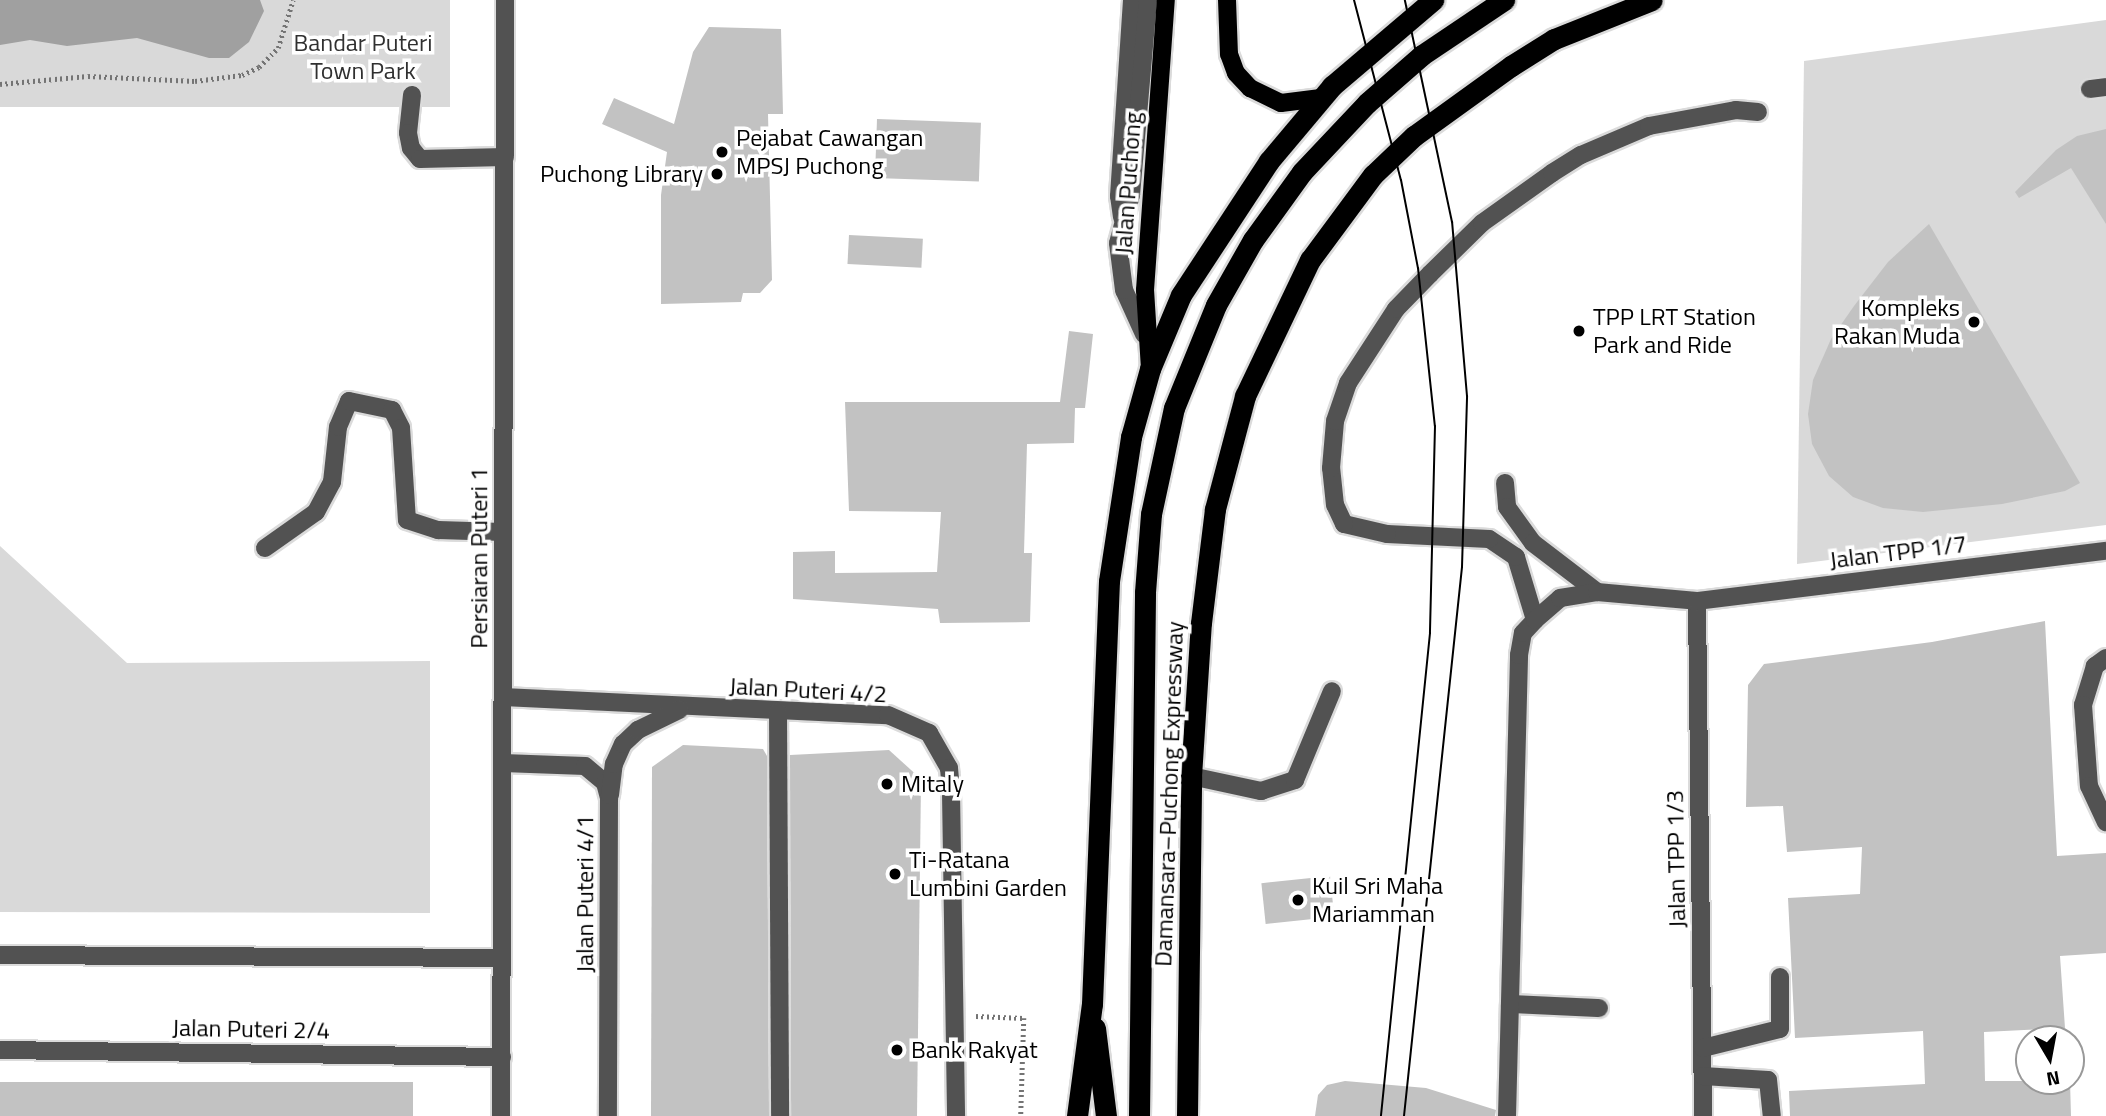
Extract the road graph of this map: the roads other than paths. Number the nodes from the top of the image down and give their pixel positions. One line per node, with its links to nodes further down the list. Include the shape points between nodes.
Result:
1 (505, 0): 12 (street, Persiaran Puteri 1)
2 (1132, 0): 13 (street, via 1119,196)
3 (1148, 0): 13 (street, via 1131,195)
4 (1166, 0): 14 (main road, Jalan Puchong)
5 (1227, 0): 10 (main road, via 1229,54 1236,73 1250,88 1281,103)
6 (1433, 0): 10 (highway)
7 (1504, 0): 48 (highway, Damansara–Puchong Expressway, via 1422,55 1337,134 1275,207 1216,305 1174,408 1157,484 1145,592)
8 (1652, 0): 29 (highway, Damansara–Puchong Expressway, via 1554,39 1414,136 1373,175 1310,260 1245,396 1215,509 1201,623)
9 (412, 95): 12 (street, via 408,133 411,148 420,159)
10 (1321, 98): 15 (highway, via 1262,170 1207,249 1181,295)
11 (1758, 112): 22 (street, via 1736,110 1649,126 1581,155 1482,223 1396,309 1348,383 1335,421 1331,468 1335,505 1344,524 1387,534 1489,539 1516,557)
12 (505, 157): 17 (street, Persiaran Puteri 1)
13 (1122, 217): 14 (street, via 1119,266)
14 (1144, 334): 15 (main road, Jalan Puchong)
15 (1150, 369): 35 (highway, via 1130,437 1109,581)
16 (1505, 483): 20 (street, via 1507,507 1533,543)
17 (503, 532): 18 (street, via 438,530 407,520 401,428 393,410 349,401 338,428 332,482 316,512); 25 (street, Persiaran Puteri 1)
18 (265, 548)
19 (2106, 551): 21 (street, Jalan TPP 1/7)
20 (1597, 592): 21 (street, Jalan TPP 1/7); 22 (street, Jalan TPP 1/7, via 1560,598)
21 (1696, 601): 38 (street, Jalan TPP 1/3)
22 (1535, 620): 36 (street, via 1523,634 1519,655)
23 (2106, 658): 31 (street, via 2095,666 2084,705 2089,786)
24 (1332, 691): 29 (street, via 1295,780 1261,792)
25 (503, 696): 26 (street, Jalan Puteri 4/2); 28 (street, Persiaran Puteri 1)
26 (682, 709): 27 (street, Jalan Puteri 4/2); 30 (street, via 638,730 624,744 614,764)
27 (778, 712): 44 (street); 45 (street, Jalan Puteri 4/2, via 888,716 929,733 940,747 951,793)
28 (502, 763): 30 (street, Jalan Puteri 4/1, via 585,766 598,772); 33 (street, Persiaran Puteri 1)
29 (1191, 776): 49 (highway, Damansara–Puchong Expressway)
30 (609, 798): 43 (street, Jalan Puteri 4/1)
31 (2106, 822)
32 (0, 955): 33 (street)
33 (502, 958): 40 (street, Persiaran Puteri 1)
34 (1780, 977): 38 (street, via 1780,1029)
35 (1091, 1003): 46 (highway); 47 (highway)
36 (1510, 1004): 37 (street); 50 (street)
37 (1599, 1008)
38 (1703, 1048): 41 (street, Jalan TPP 1/3)
39 (0, 1050): 40 (street, Jalan Puteri 2/4)
40 (502, 1057): 42 (street, Persiaran Puteri 1)
41 (1703, 1076): 51 (street, Jalan TPP 1/3); 52 (street, via 1768,1080)
42 (501, 1116)
43 (608, 1116)
44 (780, 1116)
45 (956, 1116)
46 (1077, 1116)
47 (1106, 1116)
48 (1139, 1116)
49 (1187, 1116)
50 (1507, 1116)
51 (1703, 1116)
52 (1772, 1116)

